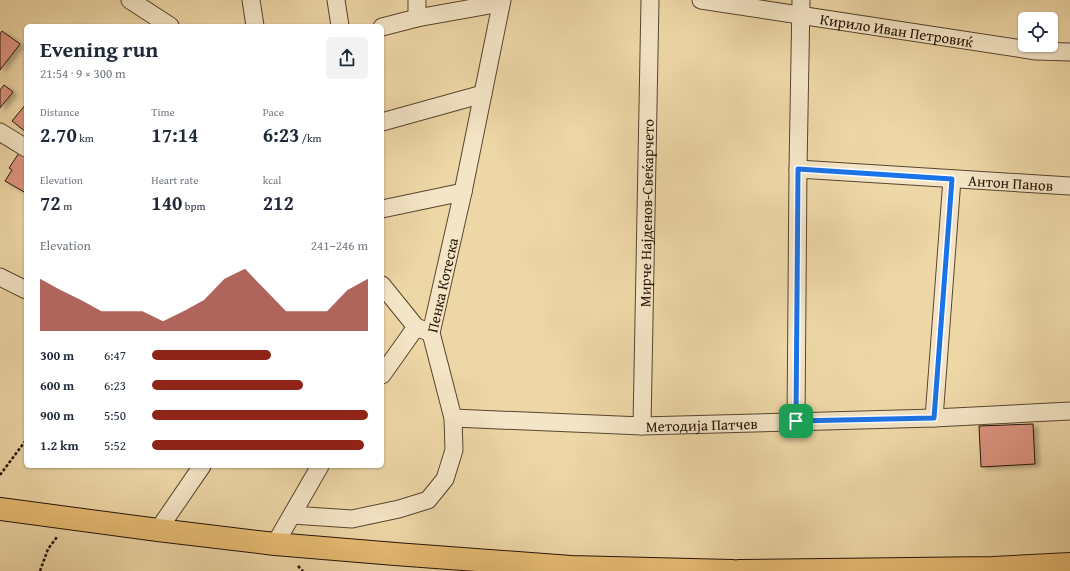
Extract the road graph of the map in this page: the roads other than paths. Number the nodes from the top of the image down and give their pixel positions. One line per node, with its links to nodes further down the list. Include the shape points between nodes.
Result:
1 (130, 0): 10 (street)
2 (251, 0): 11 (street)
3 (336, 0): 12 (street)
4 (417, 0): 9 (street)
5 (650, 0): 33 (street, Мирче Најденов-Свеќарчето)
6 (701, 0): 8 (street, Кирило Иван Петровиќ)
7 (502, 2): 9 (street); 15 (street, Пенка Котеска)
8 (801, 8): 14 (street, Кирило Иван Петровиќ, via 1036,51); 19 (street)
9 (417, 18): 13 (street)
10 (167, 24)
11 (255, 24)
12 (340, 24)
13 (384, 27)
14 (1070, 52)
15 (483, 94): 16 (street); 22 (street, Пенка Котеска)
16 (384, 121)
17 (0, 132): 18 (street)
18 (24, 147)
19 (798, 169): 20 (street, Антон Панов); 32 (street)
20 (952, 179): 21 (street, Антон Панов); 31 (street, Антон Панов)
21 (1070, 186)
22 (463, 192): 23 (street); 27 (street, Пенка Котеска)
23 (384, 209)
24 (0, 277): 26 (street)
25 (384, 287): 27 (street)
26 (24, 289)
27 (423, 330): 28 (street); 30 (street, Пенка Котеска)
28 (384, 373)
29 (1070, 411): 31 (street, Методиjа Патчев)
30 (453, 418): 33 (street, Методиjа Патчев); 37 (street, Пенка Котеска, via 454,450 445,479 428,500 352,519)
31 (934, 418): 32 (street, Методиjа Патчев)
32 (796, 421): 33 (street, Методиjа Патчев)
33 (642, 426)
34 (201, 468): 38 (street)
35 (319, 468): 37 (street)
36 (0, 509): 38 (main road)
37 (292, 515): 39 (street)
38 (158, 530): 39 (main road)
39 (275, 544): 41 (main road, via 571,567)
40 (1070, 564): 42 (main road, via 993,568)
41 (732, 571)
42 (738, 571)

